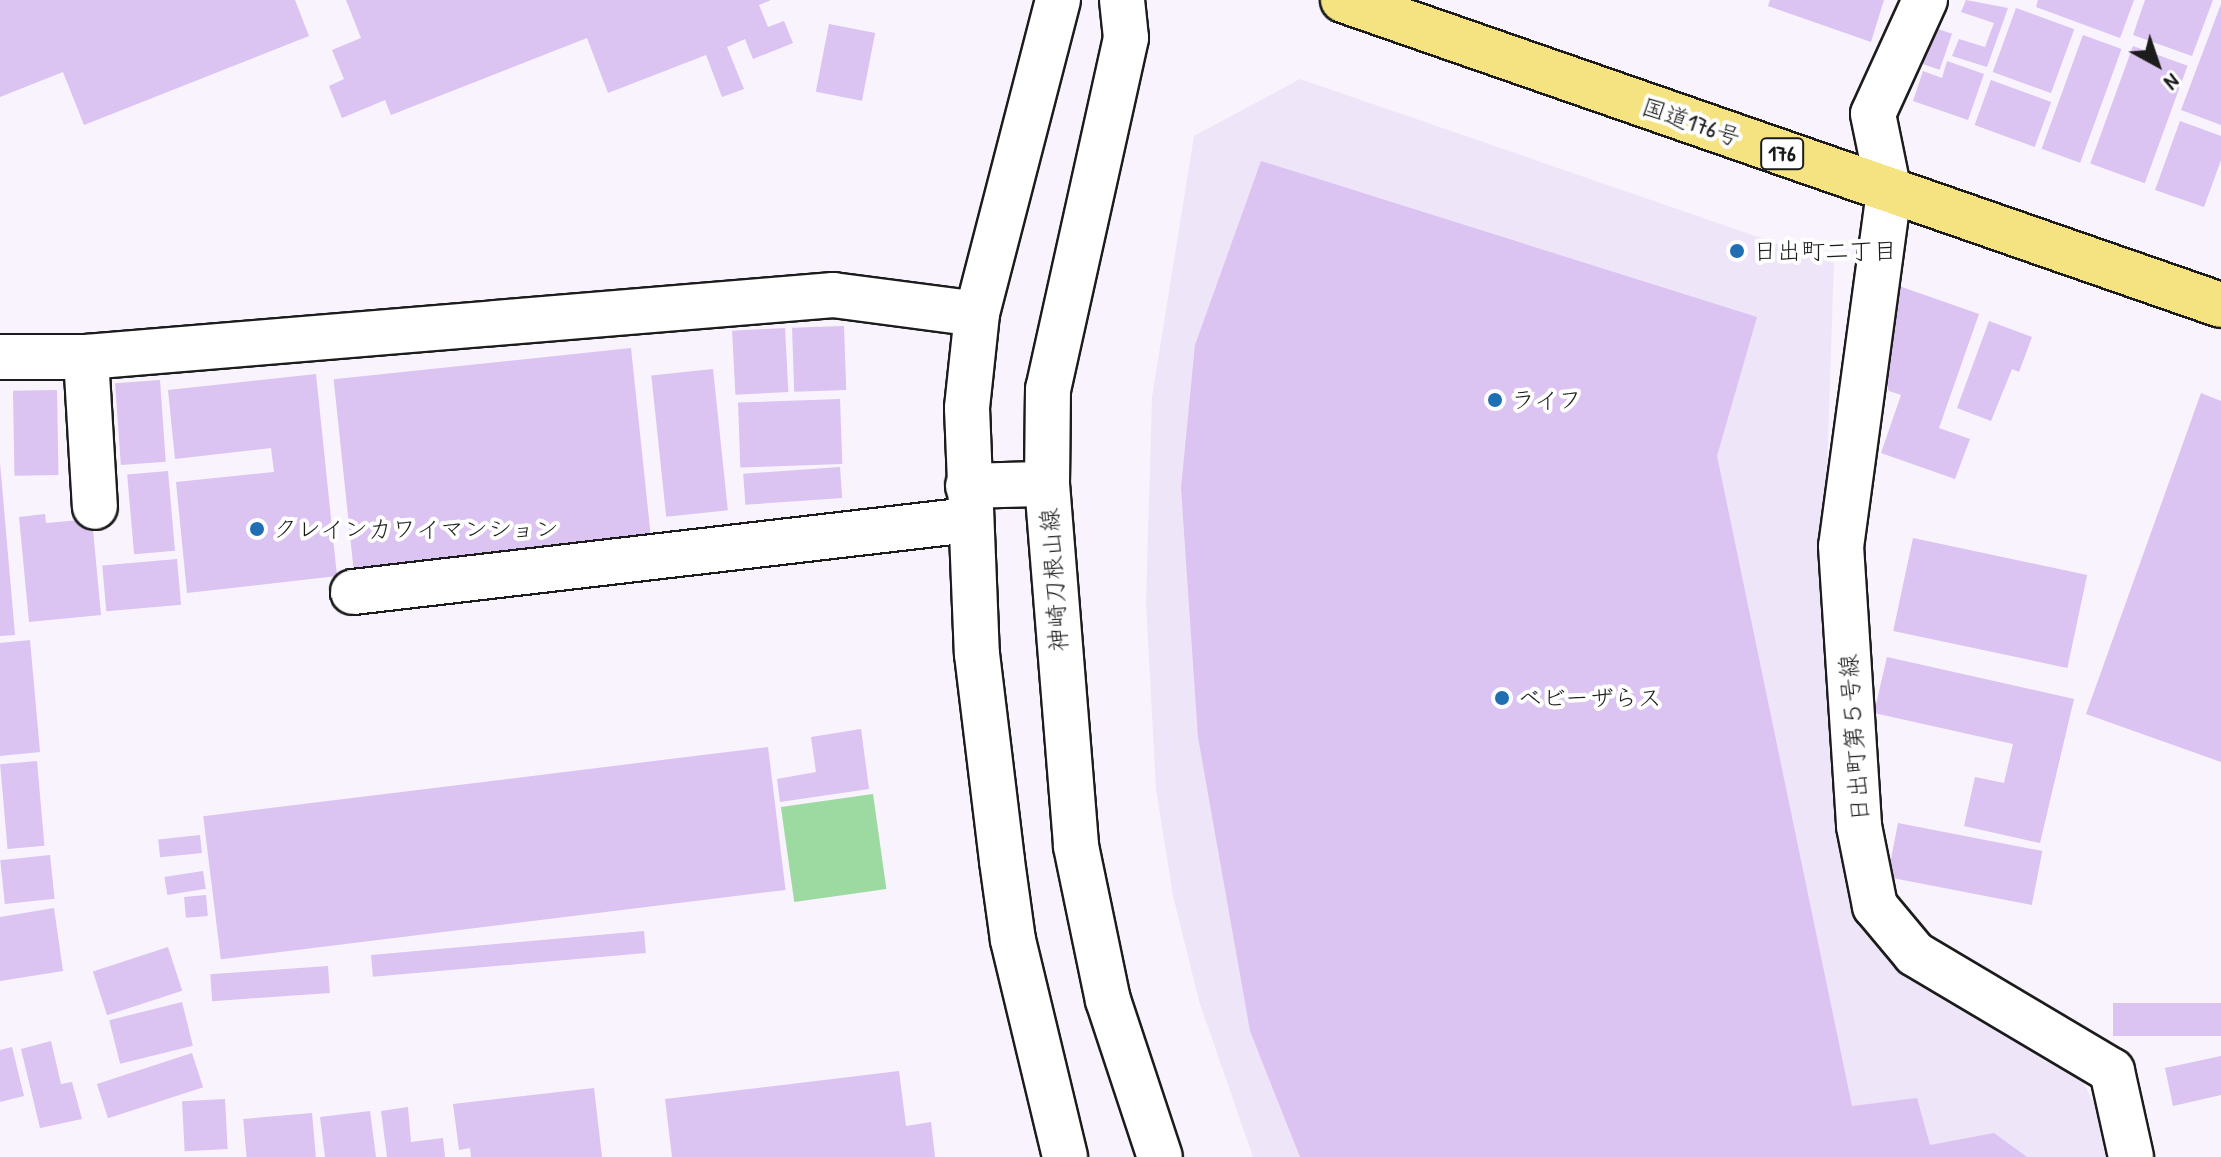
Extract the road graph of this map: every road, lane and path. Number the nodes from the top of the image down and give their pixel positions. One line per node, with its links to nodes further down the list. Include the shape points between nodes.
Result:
1 (1058, 0): 7 (street)
2 (1122, 0): 10 (street, 神崎刀根山線, via 1126,38 1048,389)
3 (1343, 0): 5 (highway, 国道176号 / 176)
4 (1925, 0): 5 (street, 日出町第５号線, via 1873,114)
5 (1889, 192): 6 (highway, 国道176号 / 176); 16 (street, 日出町第５号線, via 1841,546 1859,826 1875,906 1915,954 2112,1071)
6 (2221, 305)
7 (977, 314): 9 (street, via 833,295); 11 (street, via 967,408)
8 (0, 357): 9 (street)
9 (86, 357): 12 (street)
10 (1047, 484): 11 (street); 14 (street, 神崎刀根山線, via 1076,846 1108,1000)
11 (969, 503): 13 (street); 15 (street, via 977,654 1013,940)
12 (95, 507)
13 (353, 592)
14 (1157, 1151)
15 (1065, 1157)
16 (2131, 1157)

